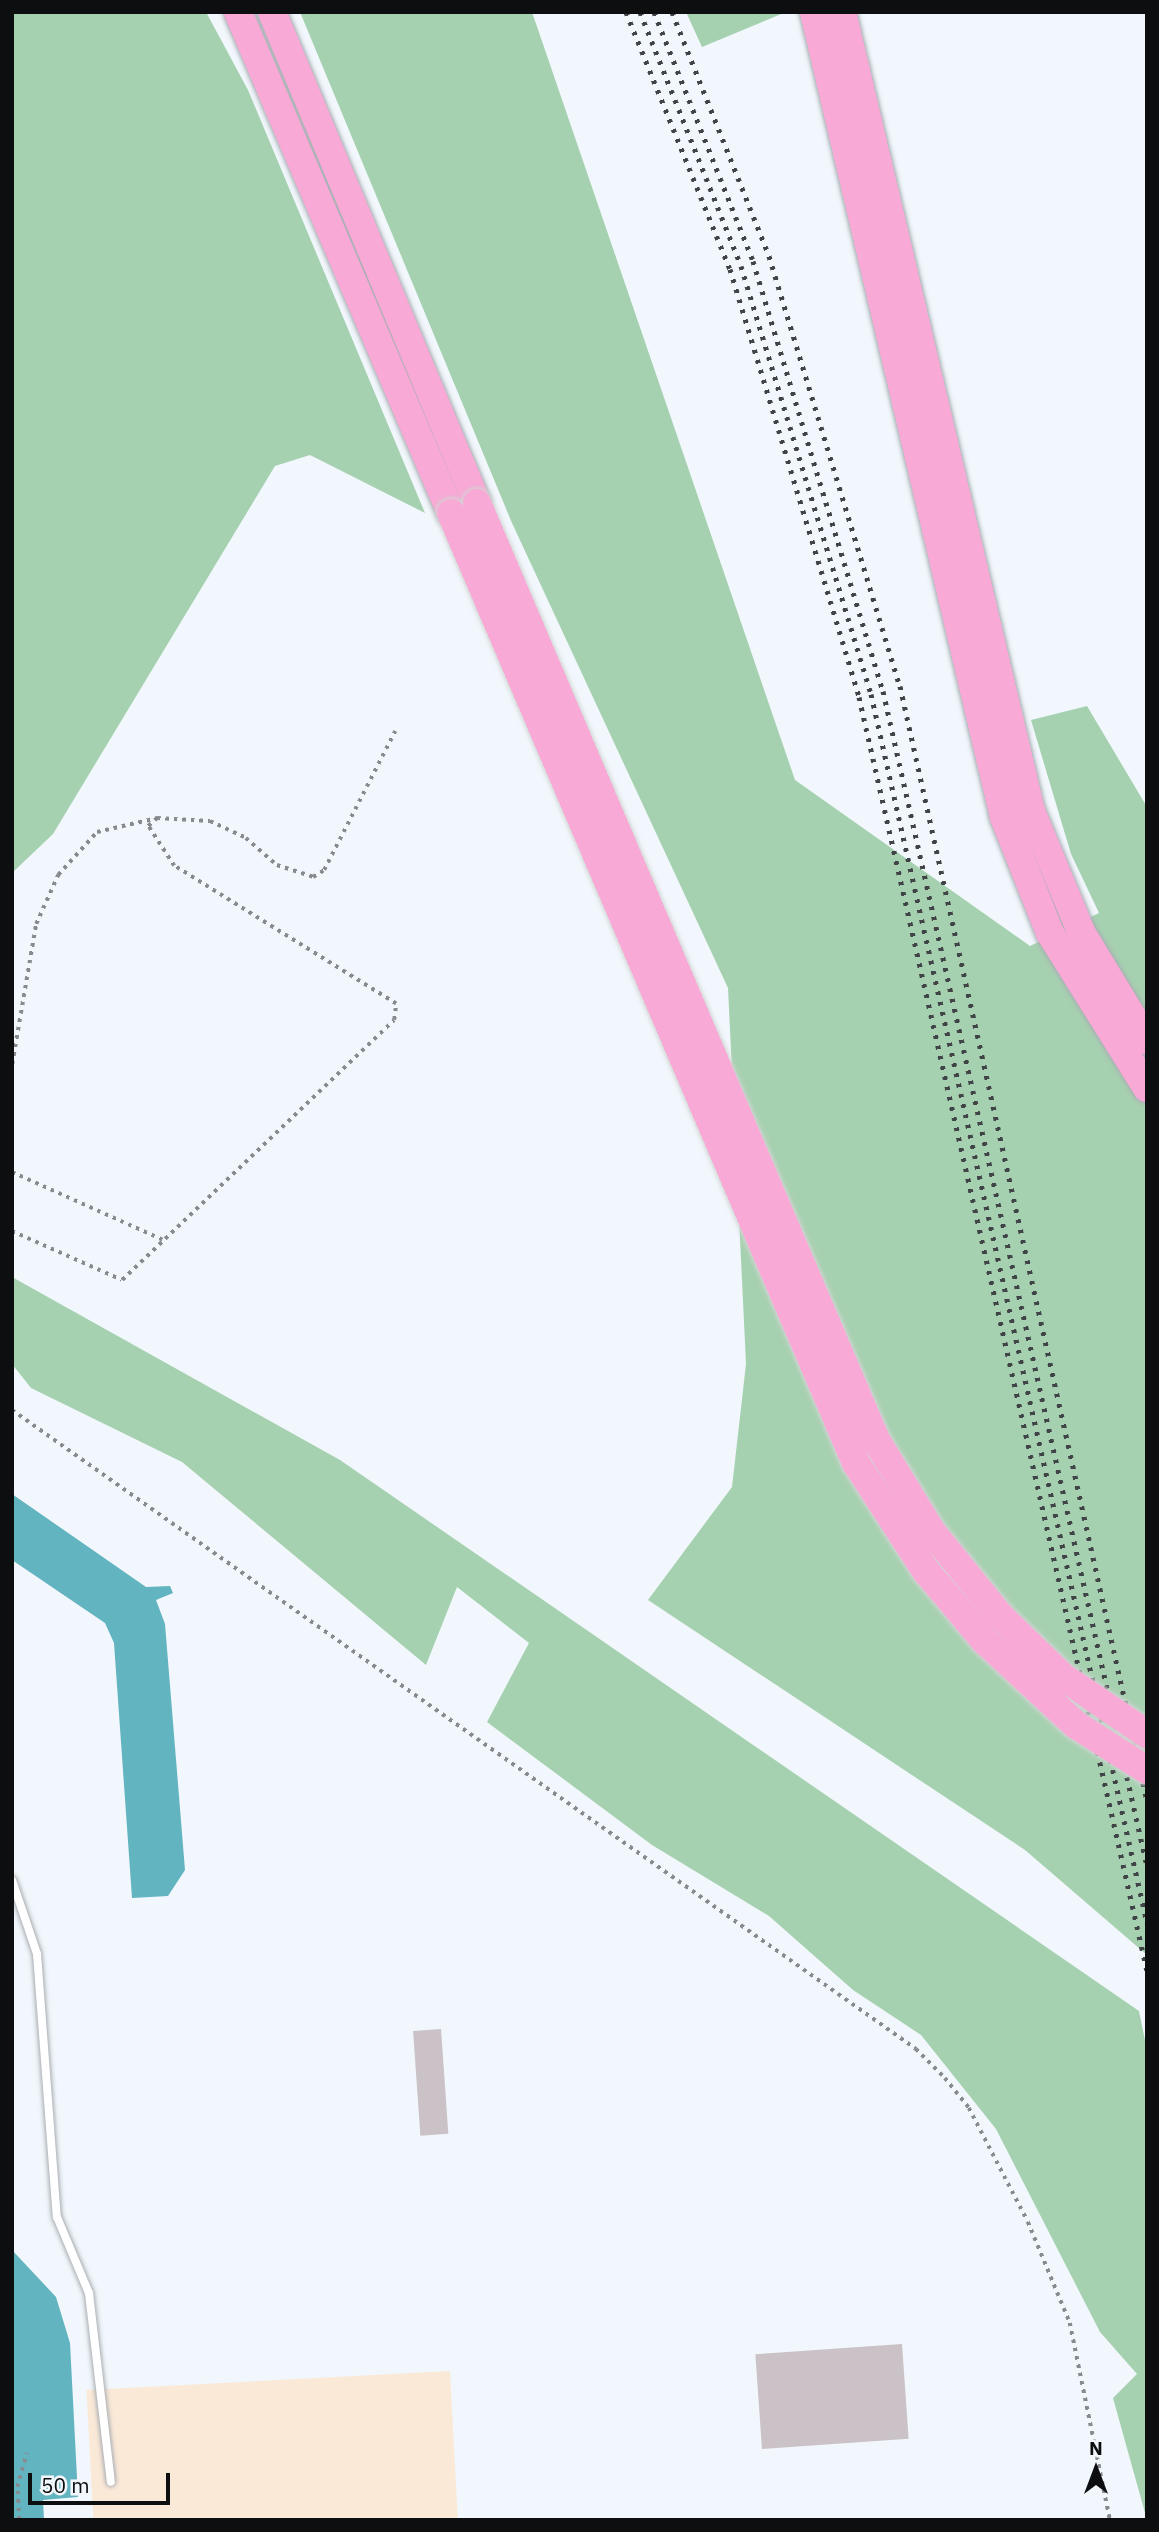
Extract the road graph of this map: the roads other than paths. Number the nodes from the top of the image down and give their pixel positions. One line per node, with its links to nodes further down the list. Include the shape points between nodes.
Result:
1 (239, 12): 8 (highway, bridge, via 856,1463 914,1554 985,1641 1076,1725)
2 (272, 12): 7 (highway, bridge, via 881,1450 945,1550 1014,1631 1079,1689)
3 (814, 12): 6 (highway, via 992,776 1039,910 1088,1002)
4 (842, 12): 5 (highway, via 1020,770 1065,898)
5 (1147, 1041)
6 (1147, 1088)
7 (1147, 1734)
8 (1147, 1770)
9 (12, 1880): 10 (lane, via 37,1954 57,2217 89,2293)
10 (111, 2482)

